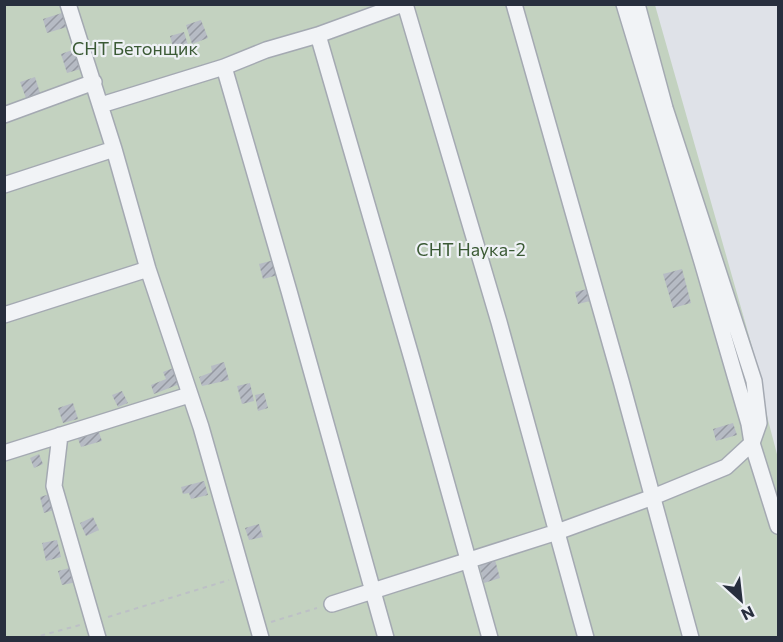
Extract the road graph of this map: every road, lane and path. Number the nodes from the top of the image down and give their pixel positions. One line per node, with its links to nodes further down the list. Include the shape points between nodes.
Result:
1 (68, 4): 8 (street)
2 (404, 4): 6 (street); 21 (street)
3 (514, 4): 19 (street)
4 (624, 4): 17 (street)
5 (637, 4): 17 (street, via 665,108 754,381 759,423)
6 (318, 35): 7 (street); 22 (street)
7 (224, 67): 9 (street); 24 (street)
8 (94, 82): 9 (street); 10 (street)
9 (101, 105): 11 (street)
10 (4, 115)
11 (114, 150): 12 (street); 13 (street)
12 (4, 185)
13 (148, 268): 14 (street); 15 (street)
14 (4, 315)
15 (189, 395): 16 (street); 23 (street)
16 (60, 435): 18 (street); 26 (street, via 54,486)
17 (752, 443): 19 (street, via 726,467); 20 (street)
18 (4, 453)
19 (653, 497): 21 (street); 33 (street)
20 (778, 526)
21 (557, 532): 22 (street); 32 (street)
22 (469, 561): 24 (street); 31 (street)
23 (243, 576): 26 (path); 27 (street)
24 (373, 591): 25 (street); 30 (street)
25 (332, 604): 27 (path)
26 (93, 621): 28 (path); 29 (street)
27 (259, 632)
28 (33, 638)
29 (98, 638)
30 (386, 638)
31 (490, 638)
32 (586, 638)
33 (691, 638)

